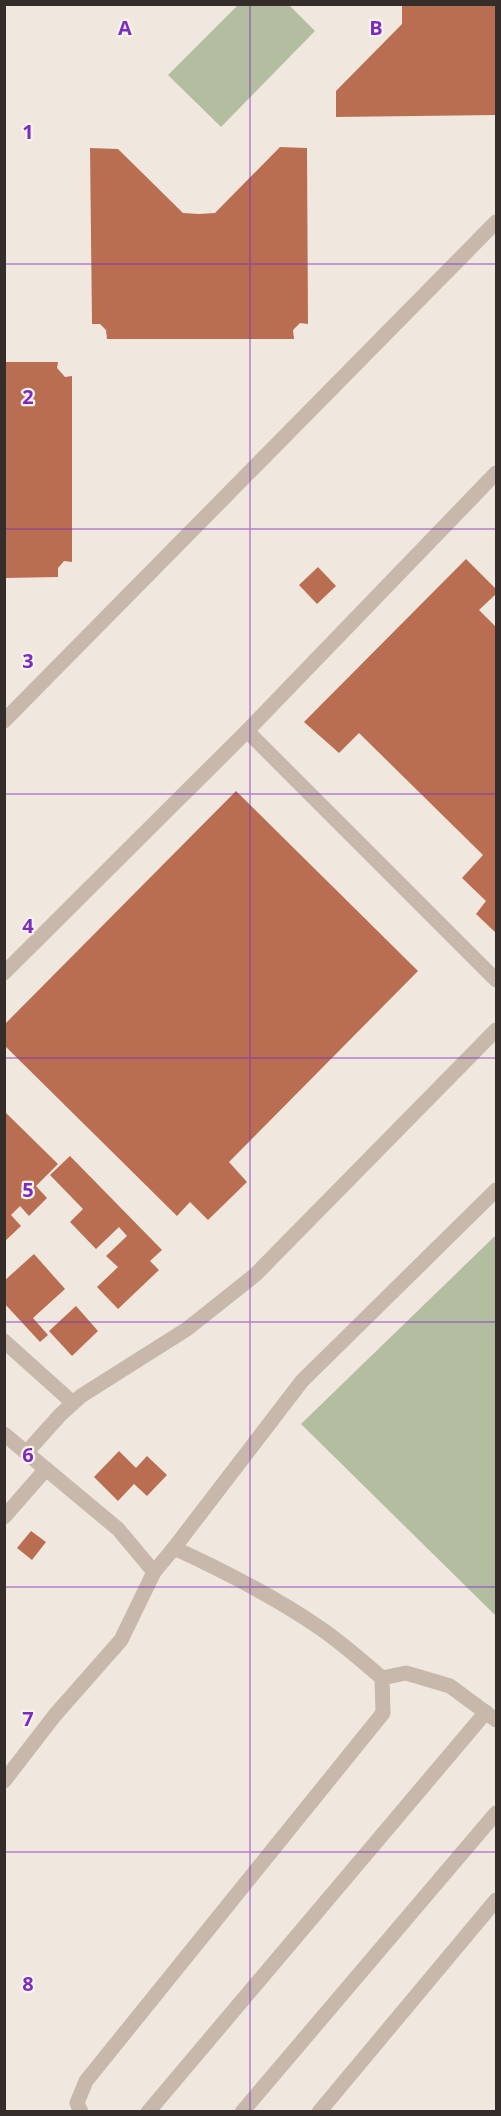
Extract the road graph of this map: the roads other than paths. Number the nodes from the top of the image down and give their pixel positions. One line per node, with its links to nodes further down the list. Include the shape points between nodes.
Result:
1 (496, 222): 3 (lane)
2 (496, 473): 4 (lane)
3 (4, 721)
4 (247, 731): 5 (lane); 6 (lane)
5 (4, 974)
6 (496, 980)
7 (496, 1030): 10 (lane, via 255,1275 187,1329)
8 (496, 1190): 15 (lane, via 302,1381)
9 (4, 1341): 10 (lane)
10 (73, 1403): 12 (lane)
11 (4, 1434): 12 (lane)
12 (26, 1453): 13 (lane)
13 (46, 1469): 14 (lane); 16 (lane, via 118,1529)
14 (4, 1517)
15 (174, 1548): 16 (lane); 17 (lane, via 226,1572 320,1628)
16 (154, 1572): 19 (lane, via 121,1640)
17 (382, 1678): 18 (lane, via 406,1673 450,1686); 22 (lane, via 383,1713 86,2081 77,2103)
18 (491, 1716): 23 (lane)
19 (4, 1781)
20 (496, 1813): 24 (lane)
21 (496, 1900): 25 (lane)
22 (81, 2112)
23 (147, 2112)
24 (242, 2112)
25 (319, 2112)

